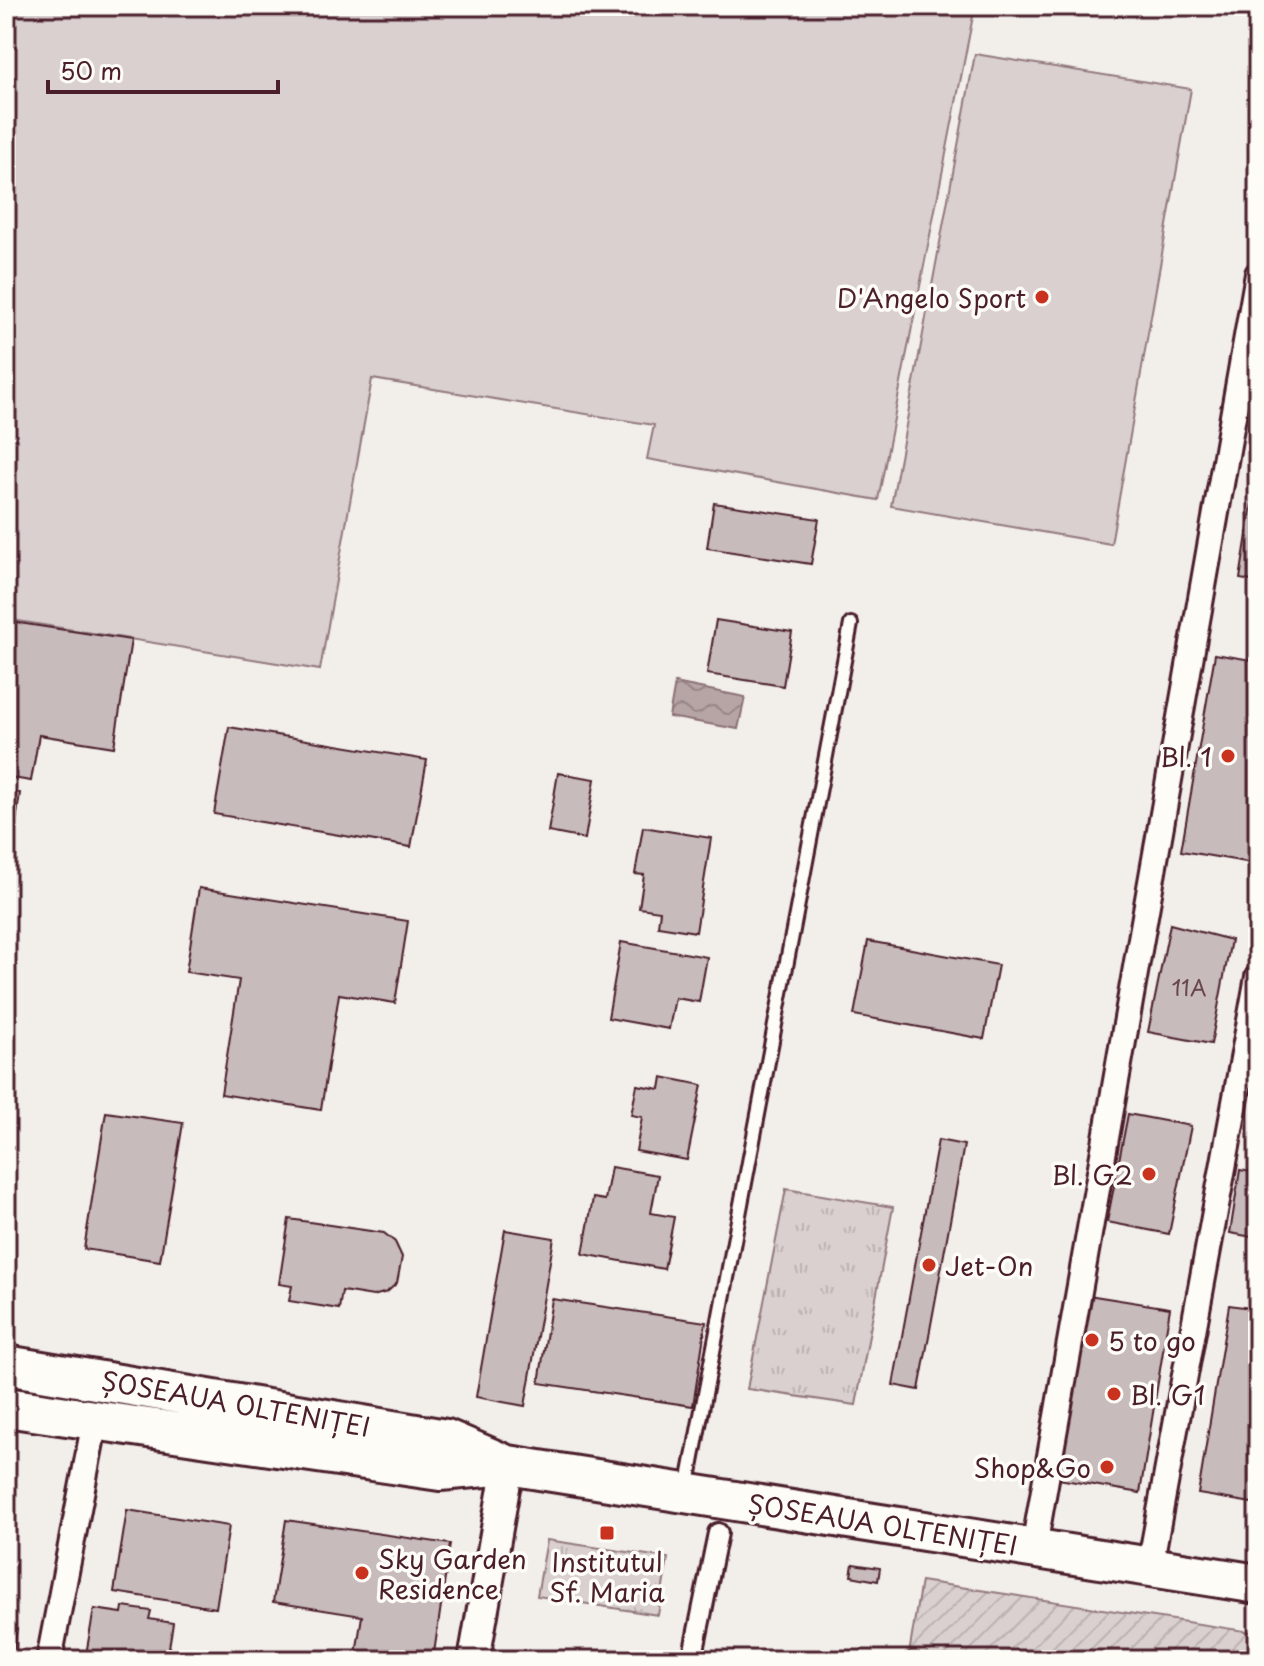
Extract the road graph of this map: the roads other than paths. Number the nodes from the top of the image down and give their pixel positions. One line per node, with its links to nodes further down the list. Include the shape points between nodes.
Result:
1 (1258, 274): 10 (street)
2 (851, 624): 8 (lane)
3 (1258, 977): 11 (street)
4 (6, 1365): 7 (main road, ȘOSEAUA OLTENIȚEI, via 446,1439)
5 (6, 1407): 6 (main road, ȘOSEAUA OLTENIȚEI)
6 (95, 1421): 7 (main road, ȘOSEAUA OLTENIȚEI, via 440,1471); 13 (street)
7 (508, 1465): 8 (main road, ȘOSEAUA OLTENIȚEI); 14 (street)
8 (686, 1493): 10 (main road, ȘOSEAUA OLTENIȚEI)
9 (718, 1533): 15 (street)
10 (1034, 1547): 11 (main road, ȘOSEAUA OLTENIȚEI)
11 (1150, 1566): 12 (main road, ȘOSEAUA OLTENIȚEI)
12 (1258, 1584)
13 (49, 1660)
14 (474, 1660)
15 (692, 1660)

